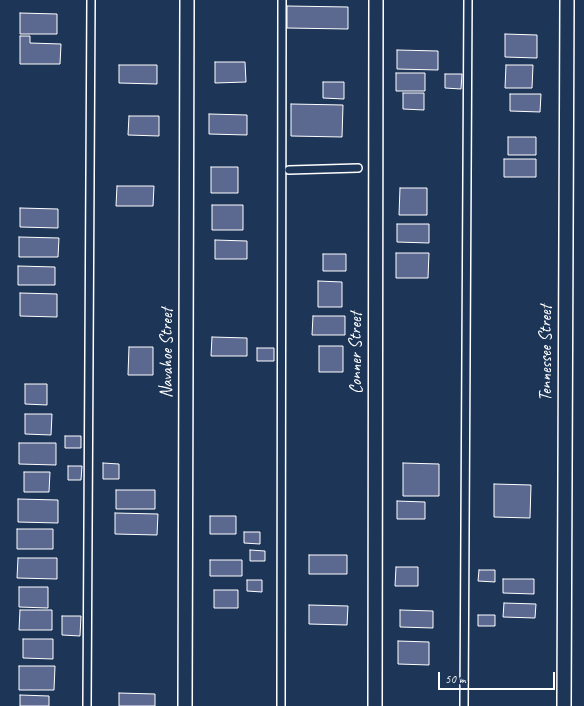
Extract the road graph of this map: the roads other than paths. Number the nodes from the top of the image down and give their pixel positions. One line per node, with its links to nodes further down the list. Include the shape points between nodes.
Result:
1 (91, 0): 9 (lane)
2 (187, 0): 10 (street, Navahoe Street)
3 (282, 0): 11 (lane)
4 (376, 0): 12 (street, Conner Street)
5 (468, 0): 13 (lane)
6 (567, 0): 14 (street, Tennessee Street)
7 (358, 168): 8 (lane)
8 (289, 170)
9 (87, 706)
10 (185, 706)
11 (281, 706)
12 (375, 706)
13 (464, 706)
14 (564, 706)

